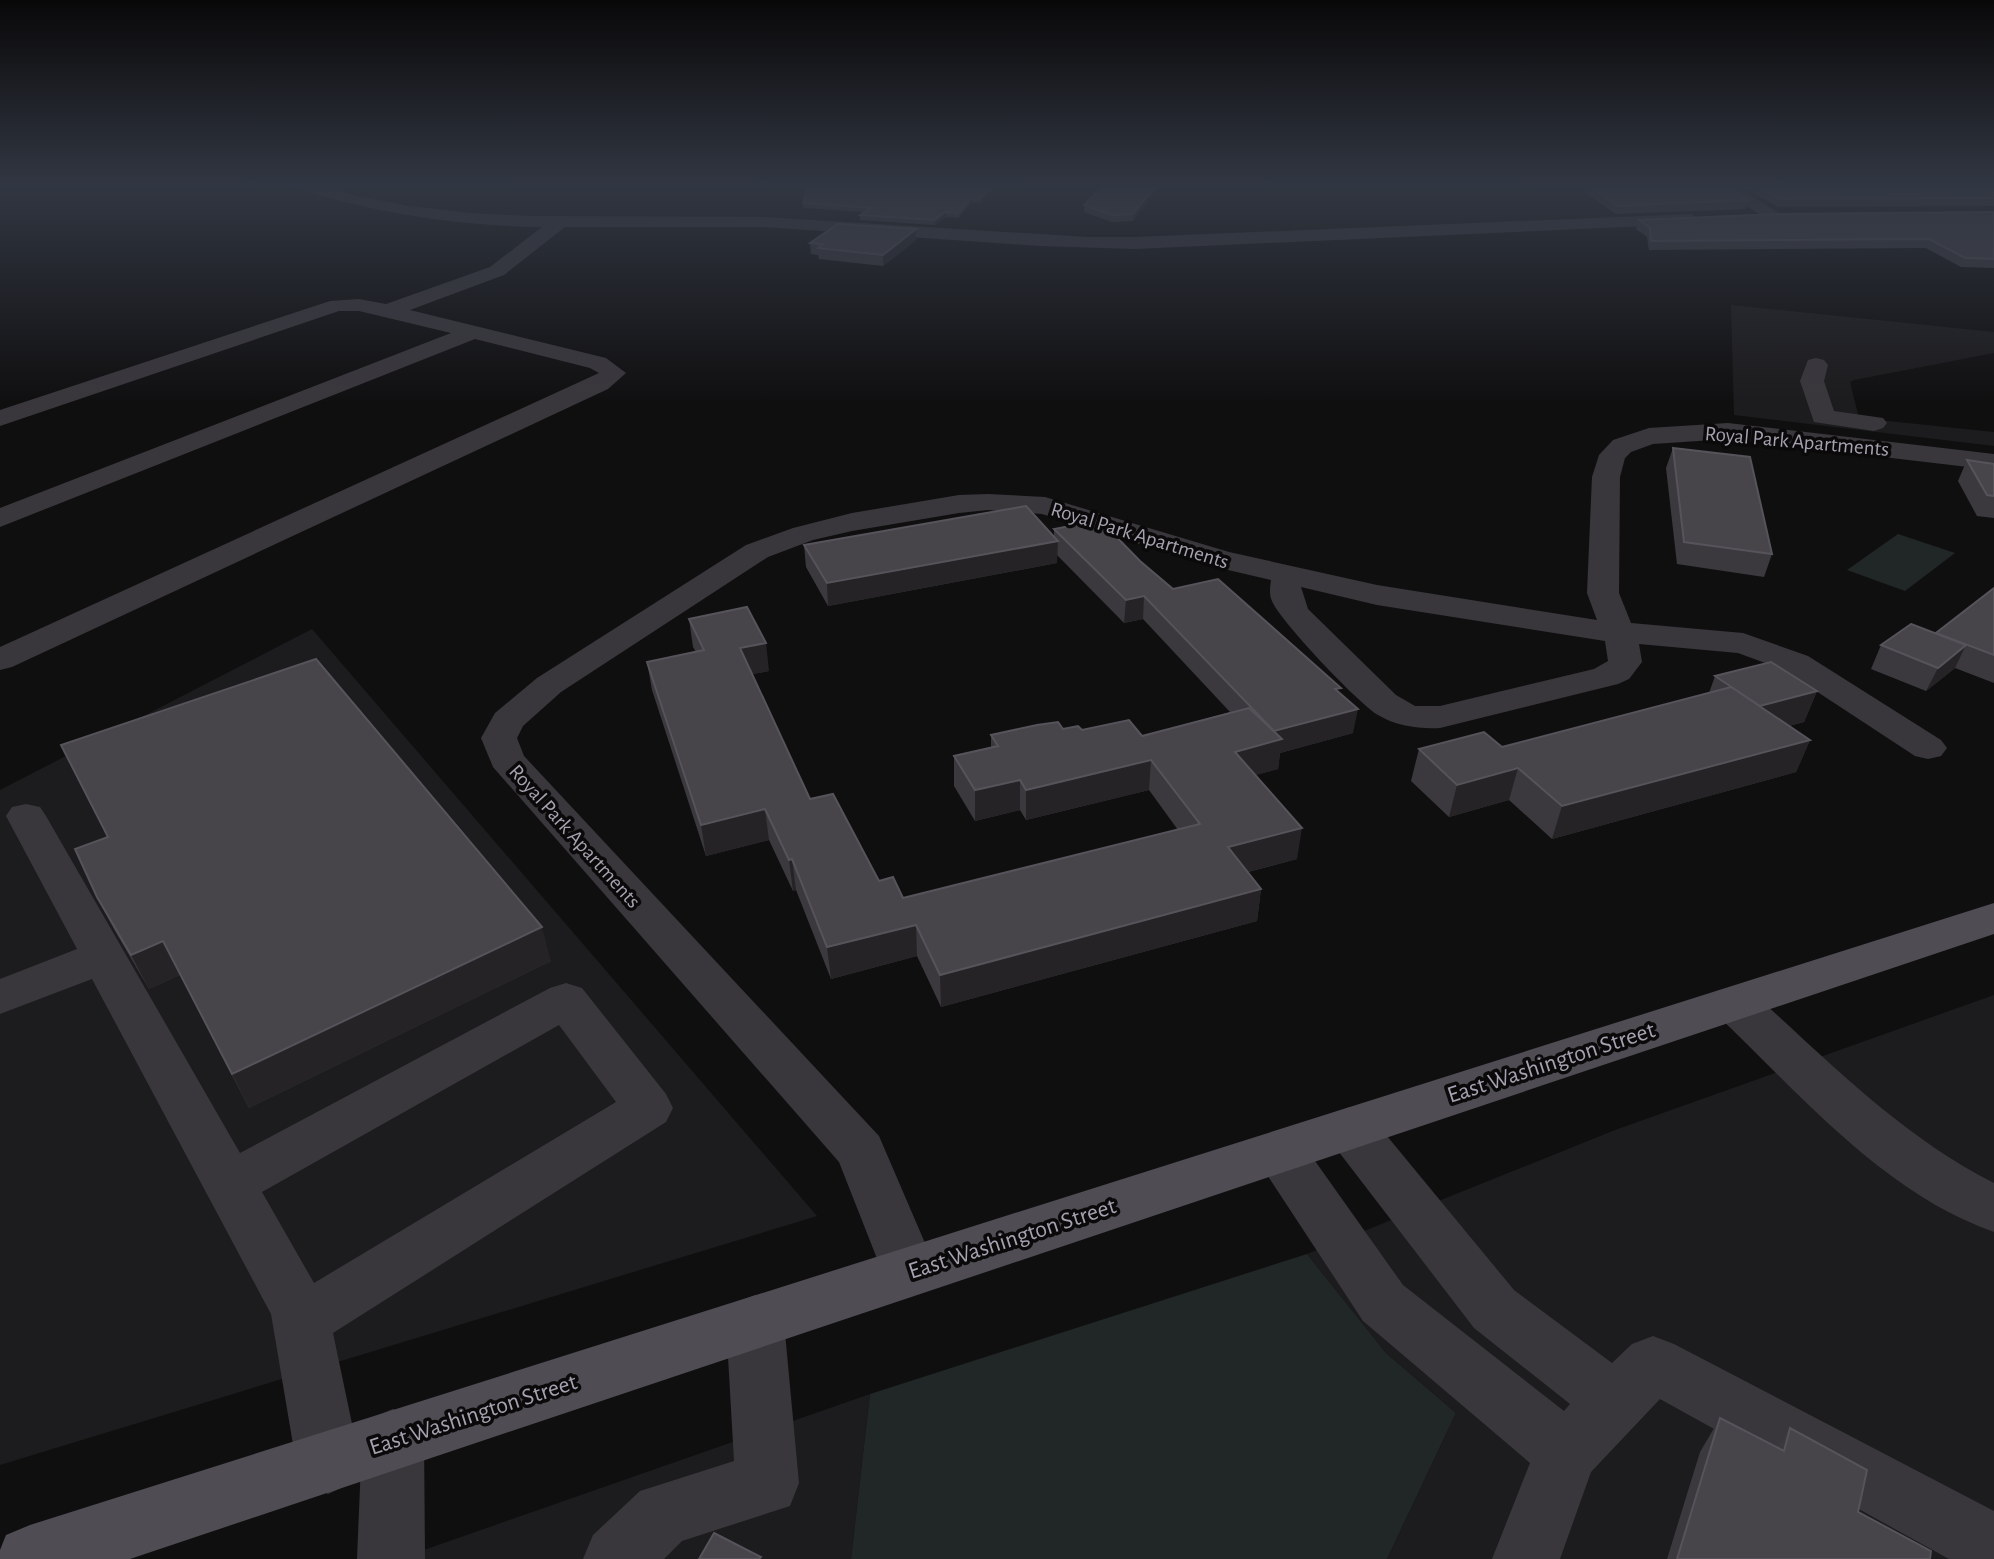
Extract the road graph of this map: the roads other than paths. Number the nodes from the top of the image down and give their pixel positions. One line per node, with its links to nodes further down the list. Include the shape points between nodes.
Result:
1 (515, 257): 2 (street, via 497,271)
2 (388, 311): 3 (street); 5 (street, via 352,304 319,309)
3 (471, 332): 8 (street); 11 (street, via 598,363 614,373 600,384)
4 (1816, 365): 6 (street, via 1812,381 1823,417)
5 (0, 418)
6 (1902, 426)
7 (1994, 462): 10 (street, Royal Park Apartments, via 1728,431 1633,440 1612,455 1606,477 1603,593)
8 (0, 518)
9 (1288, 577): 10 (street, Royal Park Apartments, via 1529,621); 10 (street, via 1284,589 1296,615 1383,703 1399,714 1419,719 1606,677 1625,662); 22 (street, Royal Park Apartments, via 1045,506 959,504 852,523 757,551 577,666 508,721 499,738 506,759 861,1151)
10 (1618, 632): 12 (street, via 1716,640 1769,651 1826,681)
11 (0, 660)
12 (1928, 748)
13 (26, 816): 15 (street)
14 (1994, 918): 17 (main road, East Washington Street)
15 (104, 956): 16 (street); 20 (street)
16 (0, 997)
17 (1734, 1003): 18 (main road, East Washington Street); 21 (street, via 1870,1129)
18 (1350, 1128): 19 (main road, East Washington Street); 25 (street, via 1494,1310)
19 (1280, 1152): 22 (main road, East Washington Street); 27 (street, via 1383,1303)
20 (230, 1184): 23 (street); 23 (street, via 566,1000 648,1108)
21 (1994, 1209)
22 (909, 1271): 24 (main road, East Washington Street)
23 (302, 1321): 28 (street)
24 (755, 1322): 26 (main road, East Washington Street); 32 (street, via 767,1483 663,1514)
25 (1615, 1402): 27 (street); 29 (street, via 1653,1364)
26 (393, 1440): 28 (main road, East Washington Street); 31 (street)
27 (1566, 1452): 33 (street)
28 (328, 1462): 30 (main road, East Washington Street)
29 (1994, 1547)
30 (30, 1559)
31 (391, 1559)
32 (617, 1559)
33 (1526, 1559)

